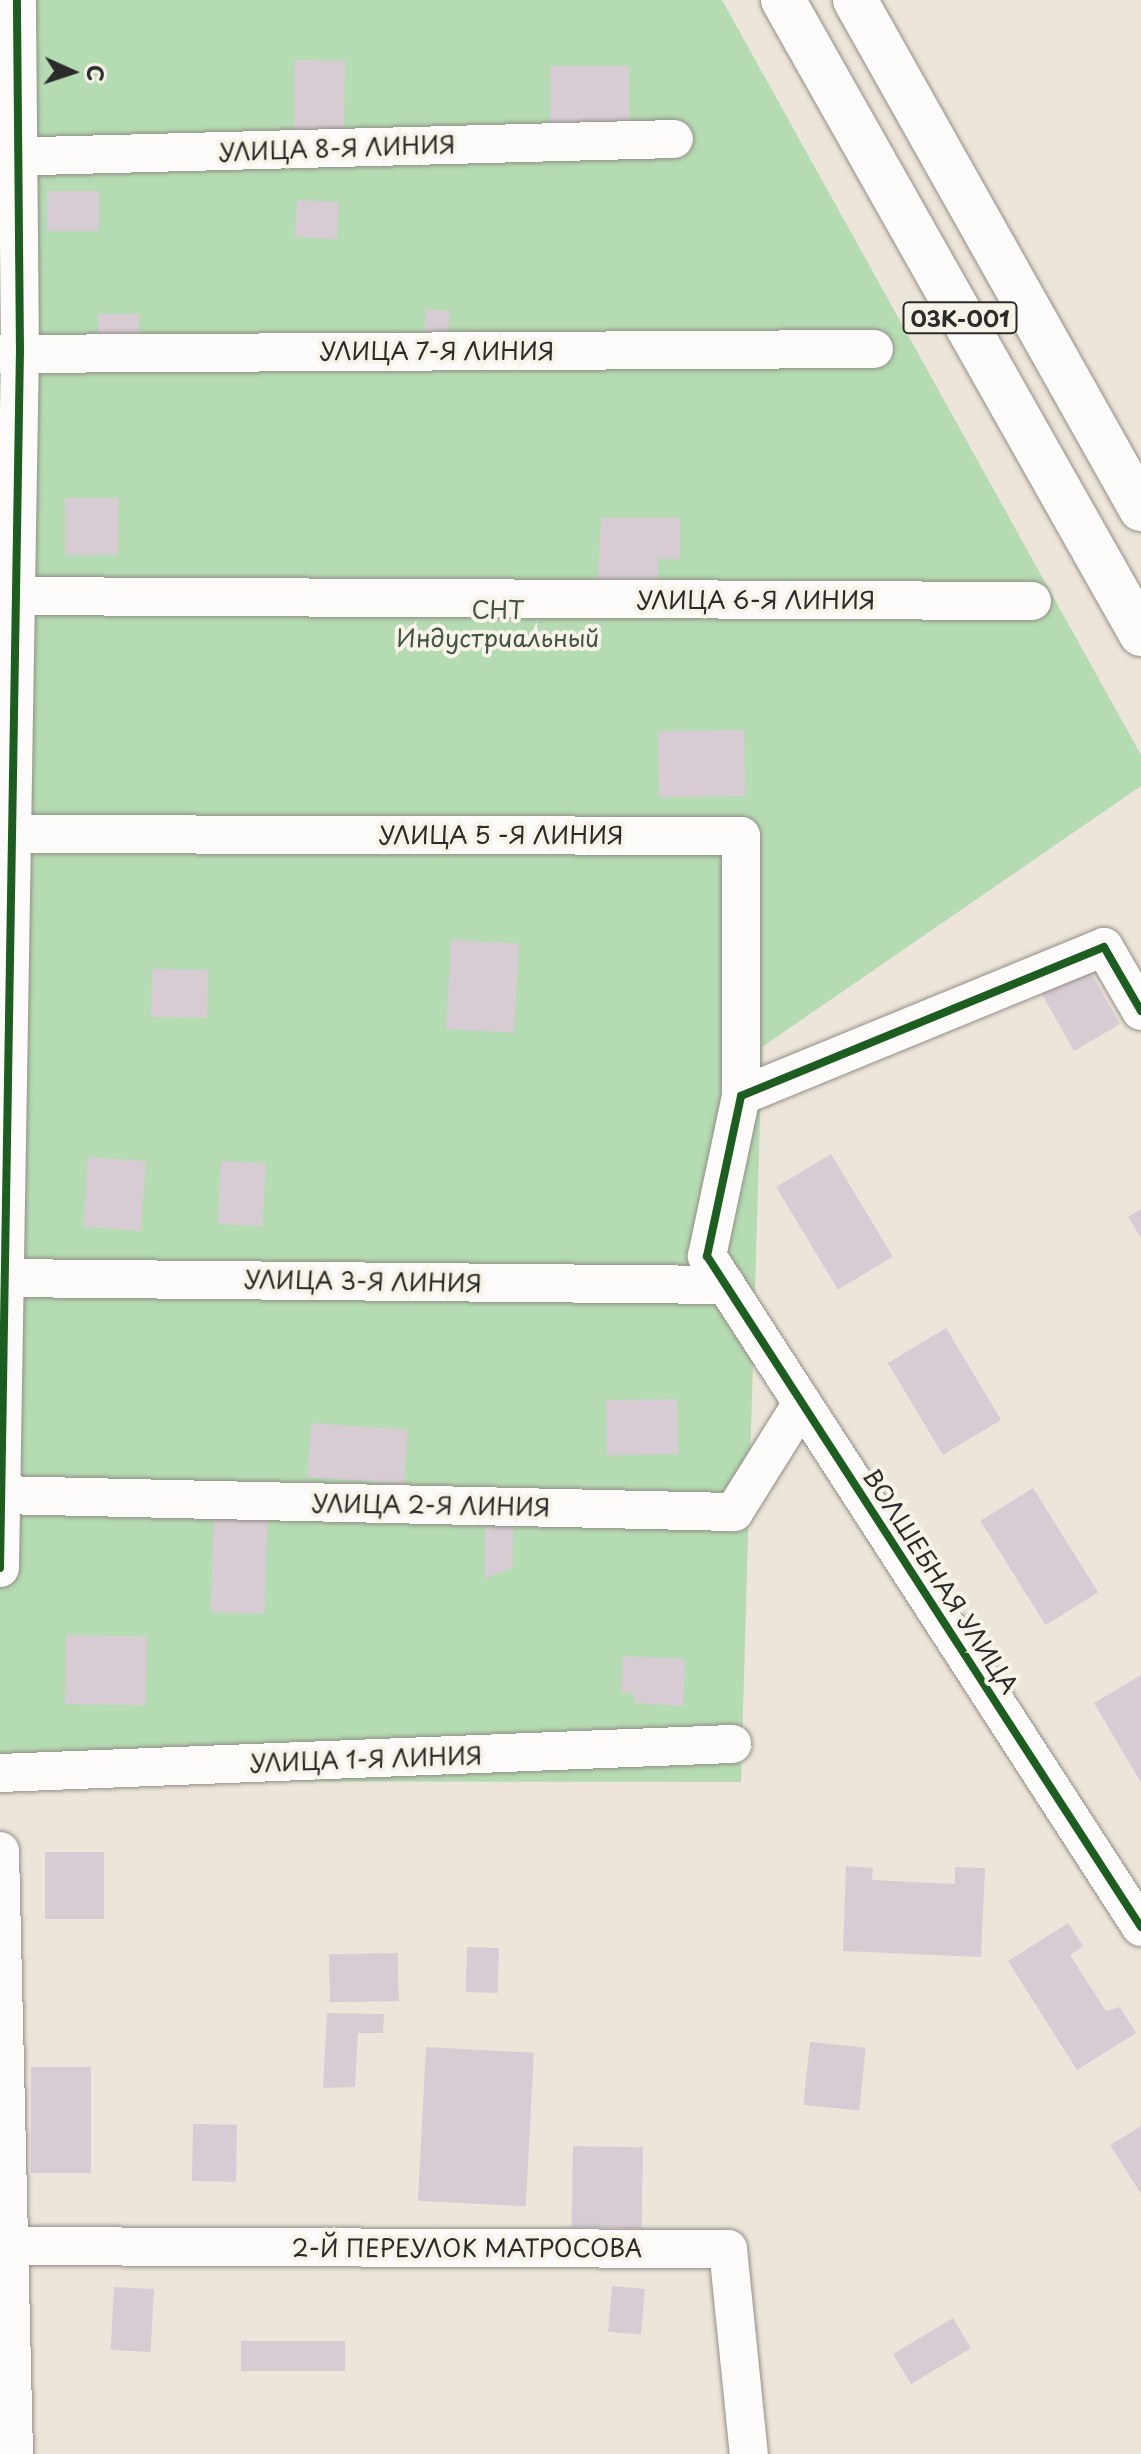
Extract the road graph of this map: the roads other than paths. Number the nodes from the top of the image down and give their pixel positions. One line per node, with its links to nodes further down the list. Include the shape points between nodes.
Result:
1 (17, 0): 5 (street)
2 (783, 0): 11 (main road, 03К-001)
3 (855, 0): 8 (main road, 03К-001)
4 (674, 139): 5 (street, УЛИЦА 8-Я ЛИНИЯ)
5 (8, 157): 7 (street)
6 (874, 349): 7 (street, УЛИЦА 7-Я ЛИНИЯ)
7 (10, 353): 9 (street)
8 (1141, 509)
9 (6, 596): 10 (street, УЛИЦА 6-Я ЛИНИЯ); 12 (street)
10 (1032, 601)
11 (1141, 634)
12 (5, 834): 14 (street, УЛИЦА 5 -Я ЛИНИЯ, via 741,836); 16 (street)
13 (1141, 1011): 14 (street, via 1104,947)
14 (741, 1096): 15 (street)
15 (717, 1270): 16 (street, УЛИЦА 3-Я ЛИНИЯ); 17 (street, ВОЛШЕБНАЯ УЛИЦА)
16 (1, 1278): 18 (street)
17 (802, 1403): 18 (street, УЛИЦА 2-Я ЛИНИЯ, via 734,1512); 23 (street, ВОЛШЕБНАЯ УЛИЦА)
18 (0, 1495): 19 (street)
19 (0, 1568)
20 (732, 1744): 21 (street, УЛИЦА 1-Я ЛИНИЯ)
21 (0, 1773)
22 (0, 1851): 24 (street)
23 (1141, 1927)
24 (4, 2246): 25 (street); 26 (street, 2-Й ПЕРЕУЛОК МАТРОСОВА, via 728,2249)
25 (14, 2454)
26 (749, 2454)

